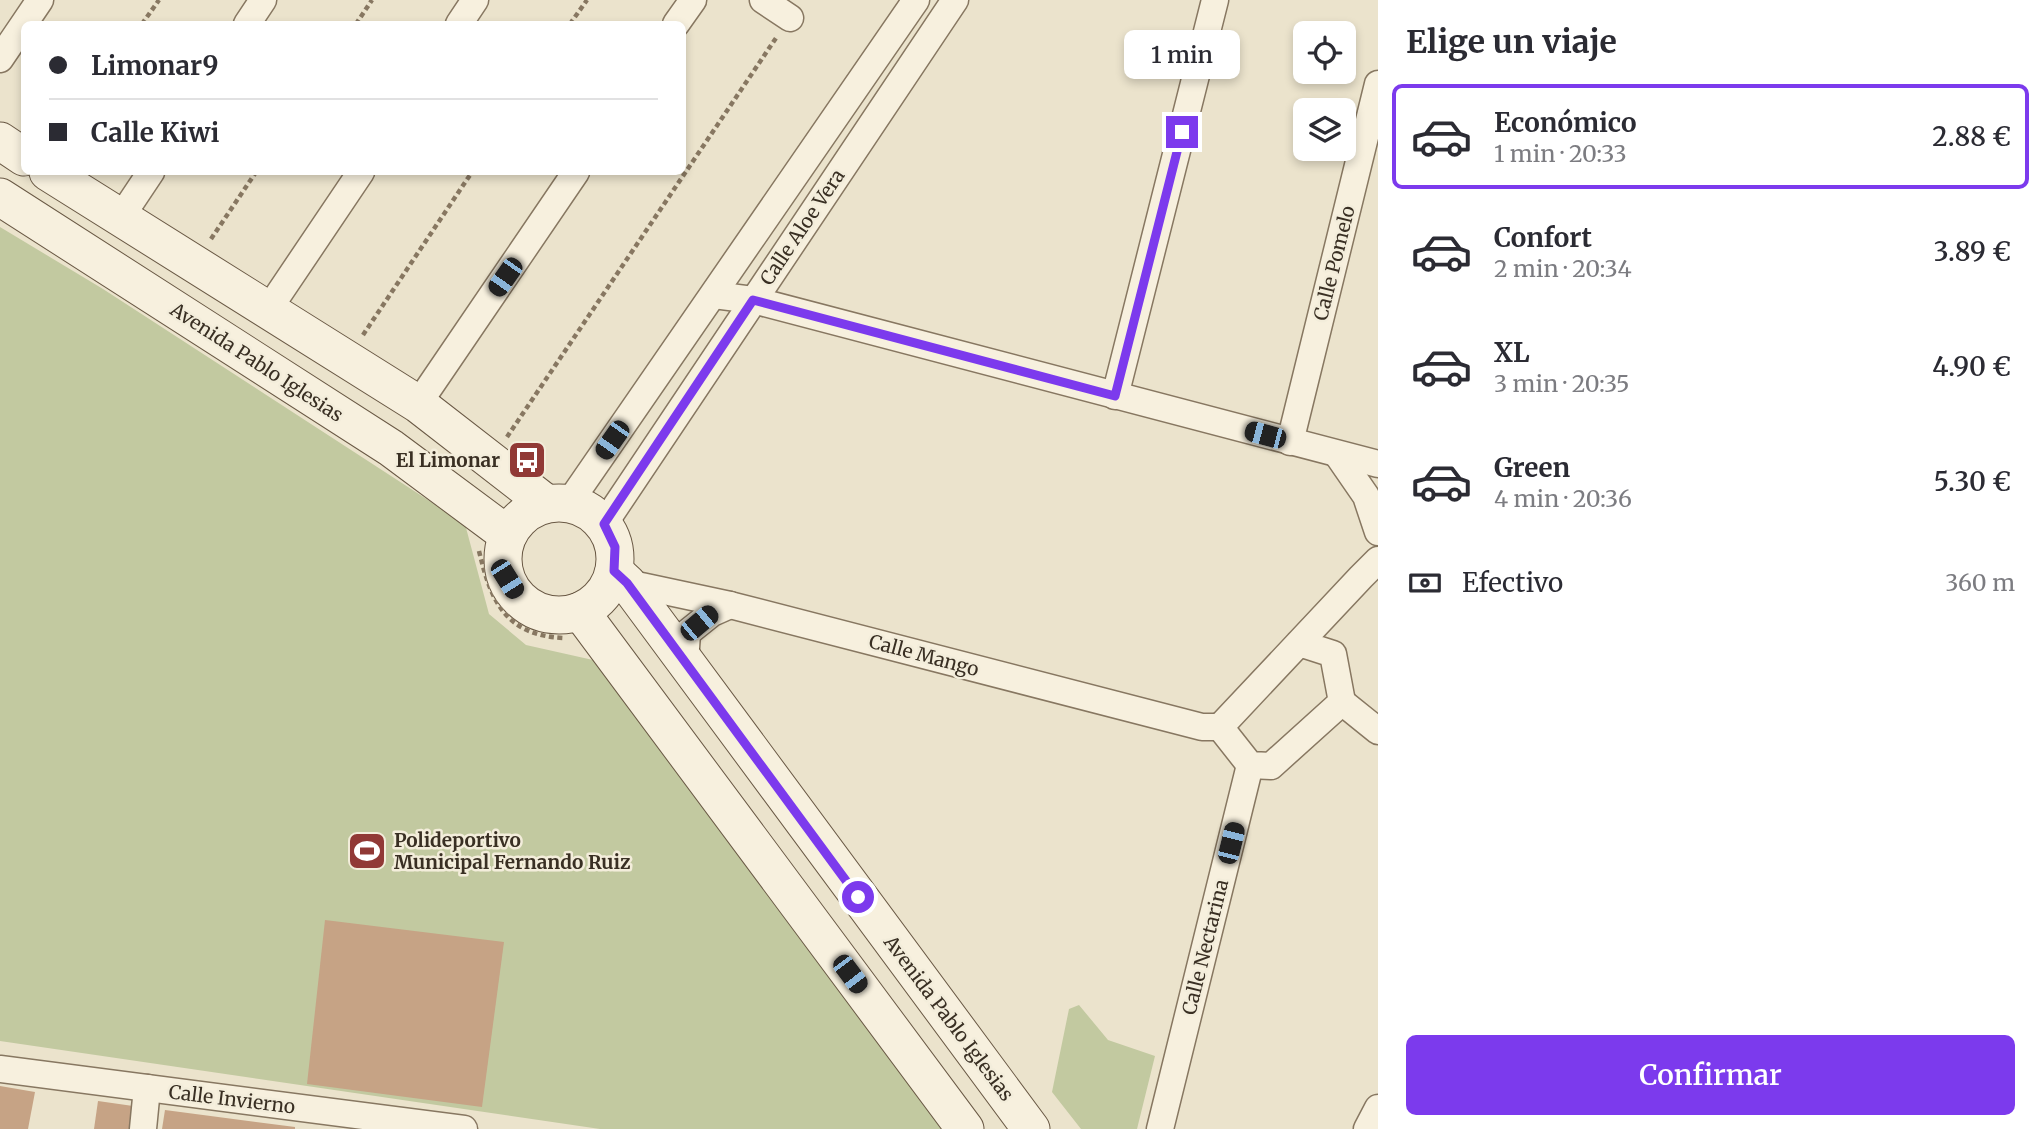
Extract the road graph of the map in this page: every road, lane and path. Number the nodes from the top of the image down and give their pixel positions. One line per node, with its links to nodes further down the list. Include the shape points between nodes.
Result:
1 (40, 0): 13 (street)
2 (159, 0): 14 (path)
3 (263, 0): 15 (street)
4 (372, 0): 16 (path)
5 (475, 0): 17 (street)
6 (587, 0): 18 (path)
7 (693, 0): 19 (street)
8 (763, 0): 12 (street)
9 (916, 0): 36 (street, Calle Aloe Vera)
10 (956, 0): 37 (street, Calle Aloe Vera)
11 (1215, 0): 40 (street)
12 (790, 18): 25 (path)
13 (26, 21)
14 (144, 21)
15 (249, 21)
16 (358, 21)
17 (461, 21)
18 (572, 21)
19 (679, 21)
20 (21, 28): 21 (street)
21 (0, 59)
22 (1378, 84): 42 (street, Calle Pomelo)
23 (0, 141): 24 (street)
24 (21, 155)
25 (686, 172)
26 (53, 175): 34 (street)
27 (149, 175): 34 (street)
28 (255, 175): 35 (path)
29 (359, 175): 38 (street)
30 (470, 175): 39 (path)
31 (574, 175): 41 (street)
32 (684, 175): 44 (path)
33 (0, 197): 49 (street, Avenida Pablo Iglesias, via 391,448)
34 (121, 217): 35 (street)
35 (194, 263): 38 (street)
36 (714, 295): 37 (street); 46 (street, Calle Aloe Vera)
37 (753, 300): 40 (street); 47 (street, Calle Aloe Vera)
38 (268, 310): 39 (street)
39 (347, 359): 41 (street)
40 (1115, 396): 42 (street)
41 (418, 404): 44 (street)
42 (1290, 442): 43 (street)
43 (1337, 454): 45 (street); 48 (street, via 1366,496)
44 (491, 461): 46 (street)
45 (1378, 464)
46 (558, 503): 47 (street, via 589,510); 49 (street, via 524,515)
47 (604, 524): 51 (street)
48 (1378, 531)
49 (508, 535): 53 (street, via 503,557 507,579 518,597 537,610 558,615)
50 (1378, 560): 54 (street)
51 (621, 577): 52 (street, Calle Mango); 53 (street); 55 (street, Avenida Pablo Iglesias)
52 (730, 605): 55 (street, via 712,612 687,633); 57 (street, Calle Mango, via 1202,727)
53 (580, 611): 66 (street)
54 (1299, 643): 56 (street, via 1333,654); 57 (street)
55 (685, 663): 67 (street, Avenida Pablo Iglesias)
56 (1342, 702): 58 (street); 59 (street, via 1271,765)
57 (1220, 727): 59 (street)
58 (1378, 731)
59 (1250, 765): 68 (street, Calle Nectarina)
60 (0, 1069): 61 (street, Calle Invierno)
61 (147, 1088): 63 (street, Calle Invierno); 64 (street)
62 (1378, 1108): 69 (street)
63 (385, 1124): 65 (street, Calle Invierno)
64 (143, 1129)
65 (464, 1129)
66 (965, 1129)
67 (1031, 1129)
68 (1160, 1129)
69 (1367, 1129)

